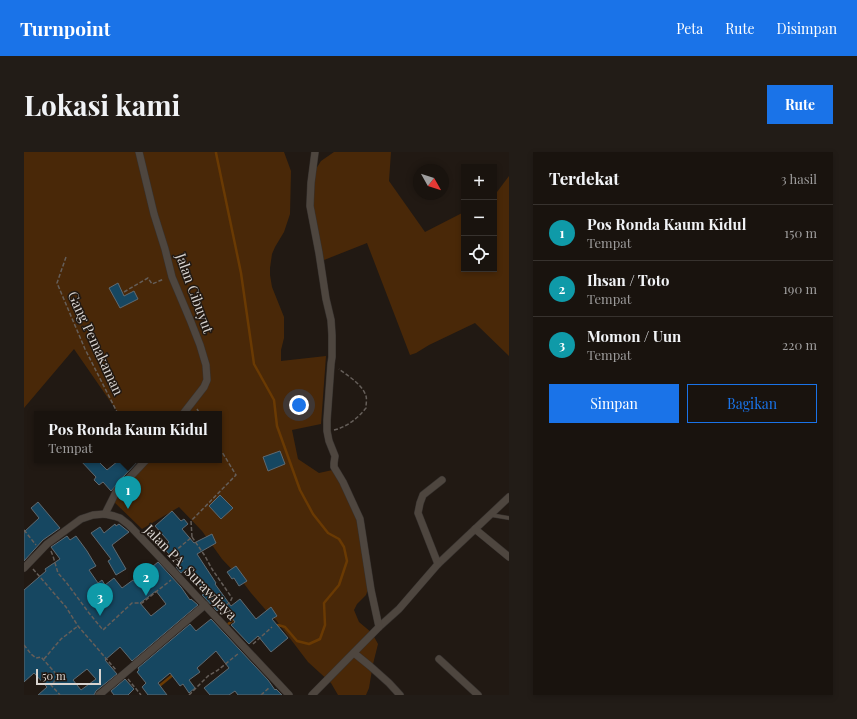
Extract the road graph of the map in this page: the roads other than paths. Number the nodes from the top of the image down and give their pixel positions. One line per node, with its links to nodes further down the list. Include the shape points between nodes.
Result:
1 (139, 152): 3 (street, Jalan Cibuyut, via 172,277 200,344 206,366 207,380 204,387)
2 (315, 152): 15 (street, via 310,206 332,335 327,431 335,456 334,467 360,519)
3 (185, 411)
4 (143, 463): 7 (street, via 116,492)
5 (442, 480): 12 (street, via 423,495 418,513)
6 (509, 497): 8 (street)
7 (105, 514): 13 (street, via 81,519 47,544); 14 (street, Jalan PA. Surawijaya, via 123,521)
8 (490, 514): 9 (lane); 10 (street)
9 (509, 518)
10 (475, 529): 11 (street); 12 (street)
11 (509, 557)
12 (438, 564): 15 (street, via 399,609)
13 (26, 566)
14 (205, 605): 18 (street); 19 (street, Jalan PA. Surawijaya)
15 (379, 627): 16 (street)
16 (354, 653): 20 (street); 21 (street)
17 (439, 660): 22 (street)
18 (99, 695)
19 (289, 695)
20 (312, 695)
21 (400, 695)
22 (478, 695)

